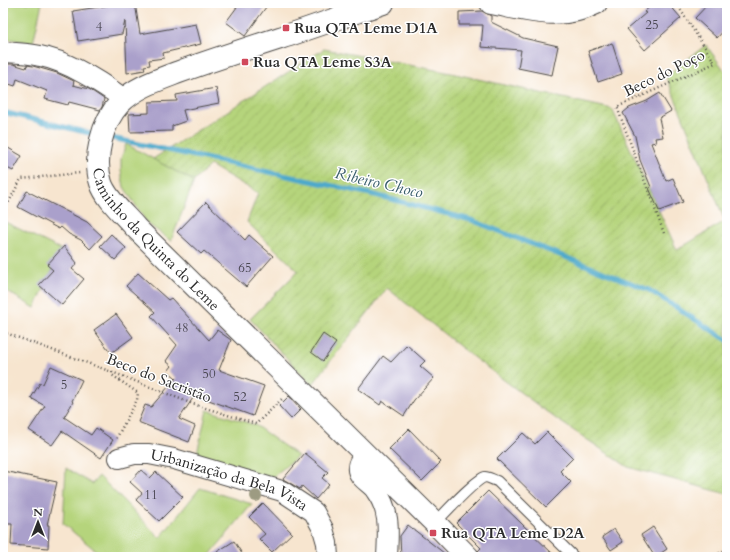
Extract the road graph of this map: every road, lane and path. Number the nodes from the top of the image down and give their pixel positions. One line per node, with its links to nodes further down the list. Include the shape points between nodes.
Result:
1 (383, 3): 6 (street, Caminho da Quinta do Leme, via 194,66 147,84)
2 (491, 3): 3 (street, via 548,13 563,13 580,10)
3 (596, 3)
4 (676, 3): 9 (path, Beco do Poço, via 715,63 617,107)
5 (3, 52): 6 (street, via 40,56 63,63)
6 (124, 99): 7 (street, Caminho da Quinta do Leme, via 109,119 99,145)
7 (99, 171): 8 (path, via 21,179); 12 (street, Caminho da Quinta do Leme, via 105,193 136,228)
8 (3, 213)
9 (664, 233)
10 (3, 332): 11 (path, Beco do Sacristão)
11 (112, 372): 12 (path, Beco do Sacristão, via 192,404 256,424); 13 (path, via 112,375 138,393)
12 (297, 386): 14 (street, Caminho da Quinta do Leme)
13 (116, 451): 18 (street, Urbanização da Bela Vista, via 174,459 282,491 314,512 323,529)
14 (366, 455): 15 (street, Caminho da Quinta do Leme); 19 (street, via 358,465 358,472 376,489 387,513)
15 (435, 523): 17 (lane, via 475,483 483,477 488,478 497,481); 20 (street, Caminho da Quinta do Leme)
16 (727, 549): 21 (path)
17 (573, 556)
18 (328, 557)
19 (387, 557)
20 (468, 557)
21 (712, 557)

